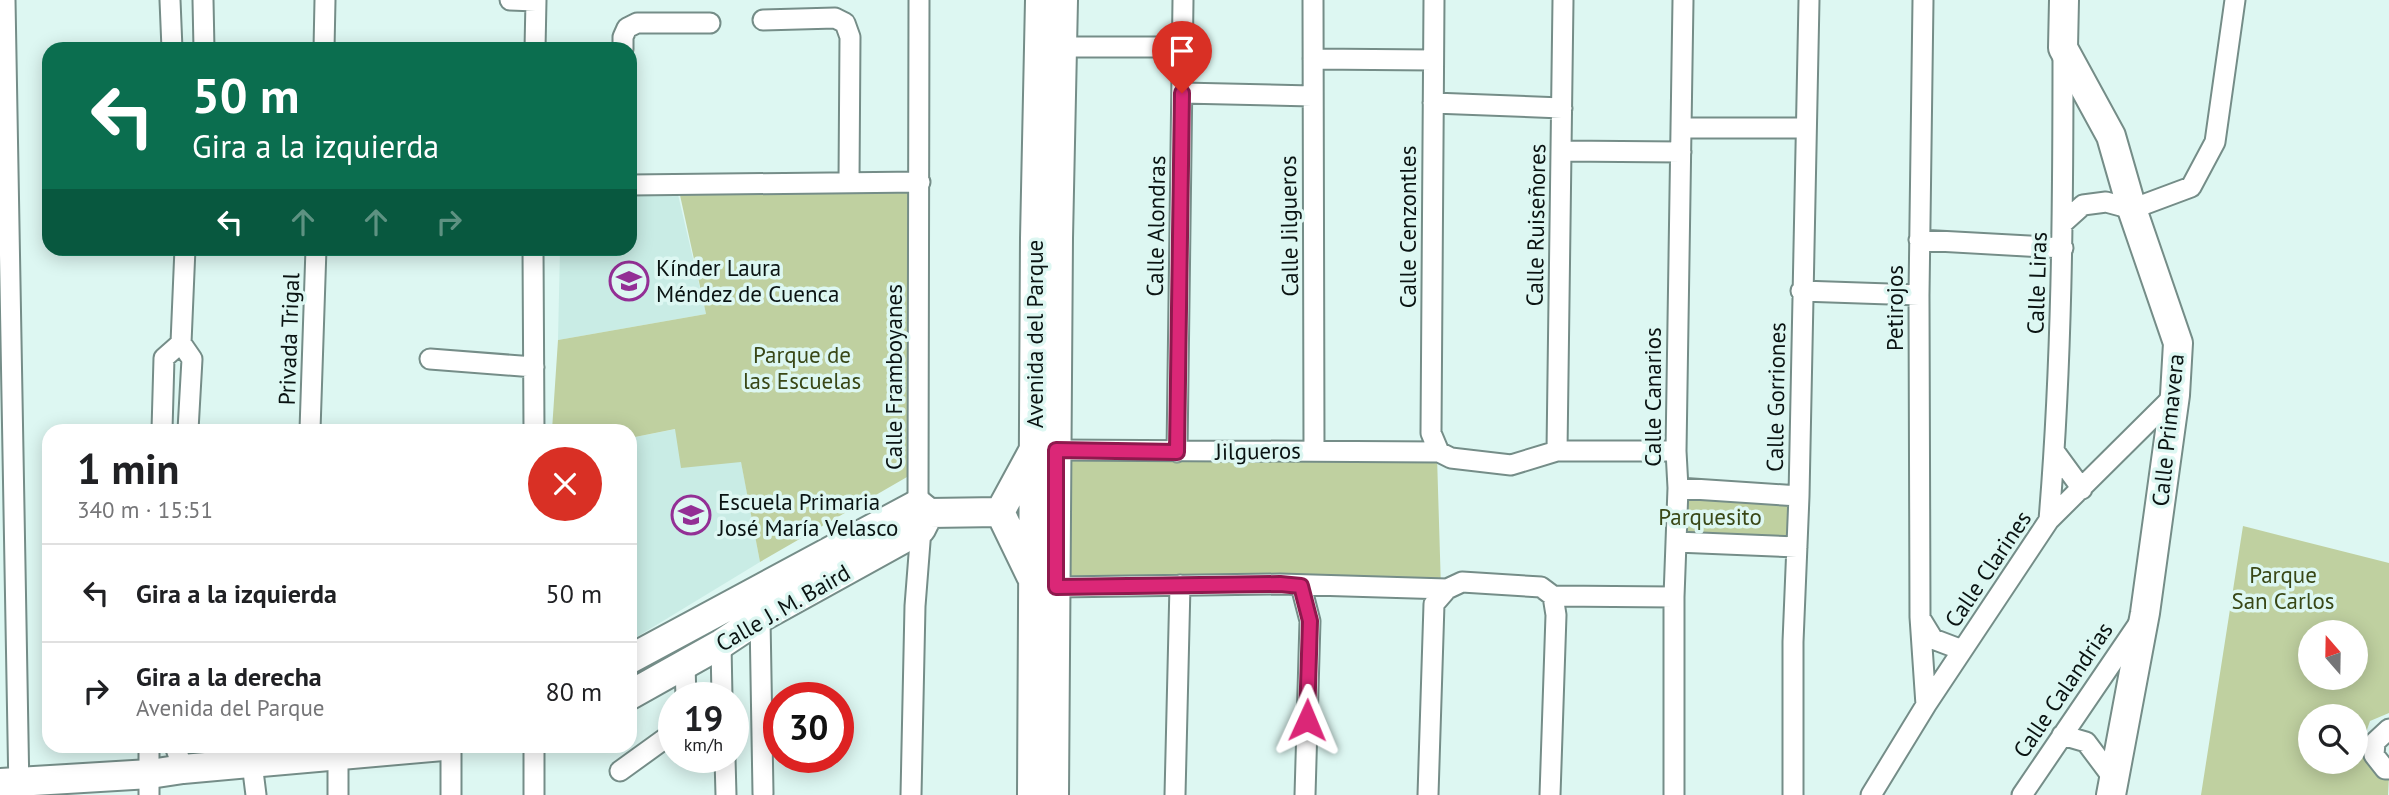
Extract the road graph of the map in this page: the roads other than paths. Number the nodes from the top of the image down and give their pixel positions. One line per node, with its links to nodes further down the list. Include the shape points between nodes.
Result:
1 (5, 0): 42 (street)
2 (170, 0): 21 (street)
3 (203, 0): 22 (street)
4 (326, 0): 23 (street)
5 (510, 0): 18 (street)
6 (919, 0): 40 (street, Calle Framboyanes)
7 (1040, 0): 60 (street, Avenida del Parque)
8 (1063, 0): 26 (street, Avenida del Parque)
9 (1183, 0): 27 (street, Calle Alondras)
10 (1313, 0): 29 (street, Calle Jilgueros)
11 (1434, 0): 30 (street, Calle Cenzontles)
12 (1563, 0): 34 (street, Calle Ruiseñores)
13 (1683, 0): 35 (street, Calle Canarios)
14 (1809, 0): 36 (street, Calle Gorriones)
15 (1923, 0): 45 (street, Petirojos)
16 (2064, 0): 28 (street, Calle Primavera)
17 (2235, 0): 43 (street, via 2215,142 2191,187)
18 (536, 1): 24 (street)
19 (763, 20): 39 (street, via 835,18 845,23 850,37)
20 (710, 23): 25 (street, via 637,23 627,28)
21 (172, 42)
22 (204, 42)
23 (324, 42)
24 (535, 42)
25 (623, 42)
26 (1062, 47): 27 (street); 60 (street, Avenida del Parque)
27 (1183, 47): 31 (street, Calle Alondras)
28 (2063, 48): 43 (street, Calle Primavera, via 2111,136); 44 (street, Calle Liras)
29 (1313, 60): 30 (street); 32 (street, Calle Jilgueros)
30 (1433, 60): 33 (street, Calle Cenzontles)
31 (1182, 93): 32 (street); 64 (street, Calle Alondras)
32 (1312, 96): 61 (street, Calle Jilgueros)
33 (1433, 103): 34 (street); 65 (street, Calle Cenzontles, via 1432,433)
34 (1562, 108): 37 (street, Calle Ruiseñores)
35 (1681, 128): 36 (street); 38 (street, Calle Canarios)
36 (1806, 128): 50 (street, Calle Gorriones)
37 (1561, 151): 38 (street); 62 (street, Calle Ruiseñores)
38 (1681, 152): 63 (street, Calle Canarios)
39 (849, 181): 40 (street); 41 (street)
40 (919, 182): 71 (street, Calle Framboyanes)
41 (637, 185)
42 (4, 186): 108 (street)
43 (2132, 209): 44 (street, via 2106,202 2083,205); 55 (street, Calle Primavera, via 2178,343)
44 (2063, 223): 46 (street, Calle Liras)
45 (1919, 240): 46 (street); 51 (street, Petirojos)
46 (2063, 248): 66 (street, Calle Liras)
47 (185, 256): 52 (street)
48 (316, 256): 58 (street, Privada Trigal)
49 (533, 256): 54 (street)
50 (1801, 291): 51 (street); 69 (street, Calle Gorriones)
51 (1919, 295): 82 (street, Petirojos)
52 (181, 343): 56 (street, via 164,358); 57 (street, via 192,359)
53 (430, 359): 54 (street)
54 (534, 367): 59 (street)
55 (2175, 395): 68 (street, Calle Clarines); 81 (street, Calle Primavera)
56 (162, 424)
57 (188, 424)
58 (310, 424)
59 (534, 424)
60 (1045, 450): 64 (street, Jilgueros); 70 (street); 76 (street, Avenida del Parque)
61 (1314, 451): 64 (street, Jilgueros); 65 (street, Jilgueros)
62 (1557, 451): 63 (street, Jilgueros); 65 (street, Jilgueros, via 1511,465 1451,458)
63 (1676, 451): 67 (street, Calle Canarios)
64 (1177, 452)
65 (1439, 452)
66 (2055, 452): 68 (street); 72 (street, Calle Liras)
67 (1678, 488): 69 (street); 73 (street, Calle Canarios)
68 (2081, 489): 72 (street, Calle Clarines)
69 (1799, 496): 74 (street, Calle Gorriones)
70 (1000, 512): 71 (street, Calle J. M. Baird); 76 (street)
71 (923, 515): 83 (street, Calle J. M. Baird); 86 (street, Calle J. M. Baird); 117 (street, Calle Framboyanes, via 915,606)
72 (2049, 520): 85 (street, Calle Clarines)
73 (1676, 542): 74 (street); 80 (street, Calle Canarios)
74 (1797, 547): 110 (street, Calle Gorriones, via 1793,642)
75 (1180, 585): 76 (street); 77 (street); 120 (street)
76 (1046, 586): 118 (street, Avenida del Parque); 119 (street, Avenida del Parque)
77 (1301, 586): 78 (street); 121 (street, via 1310,621)
78 (1447, 589): 79 (street, via 1462,582 1541,587); 122 (street, via 1434,604)
79 (1553, 597): 80 (street); 123 (street)
80 (1674, 597): 124 (street, Calle Canarios)
81 (2145, 613): 93 (street, Calle Calandrias); 109 (street, Calle Primavera)
82 (1920, 617): 85 (street, via 1933,639); 91 (street, Petirojos)
83 (760, 618): 84 (street, Calle J. M. Baird); 111 (street)
84 (720, 644): 87 (street, Calle J. M. Baird); 89 (street)
85 (1962, 650): 91 (street, Calle Clarines)
86 (637, 656)
87 (685, 665): 88 (street); 90 (street, Calle J. M. Baird)
88 (686, 682)
89 (722, 682)
90 (637, 691)
91 (1926, 705): 125 (street, Calle Clarines)
92 (2389, 729): 104 (street, via 2375,742 2374,755)
93 (2062, 735): 109 (street, via 2086,743); 126 (street, Calle Calandrias)
94 (658, 744): 105 (street)
95 (149, 753): 107 (street)
96 (294, 753): 103 (street)
97 (308, 753): 101 (street)
98 (370, 753): 101 (street)
99 (451, 753): 114 (street)
100 (534, 753): 115 (street)
101 (338, 756): 113 (street)
102 (179, 757): 103 (street); 107 (street)
103 (253, 763): 112 (street)
104 (2389, 769)
105 (620, 771)
106 (725, 773): 116 (street)
107 (150, 785): 108 (street)
108 (13, 786)
109 (2112, 786)
110 (1796, 791)
111 (763, 793)
112 (256, 795)
113 (338, 795)
114 (451, 795)
115 (534, 795)
116 (726, 795)
117 (911, 795)
118 (1032, 795)
119 (1054, 795)
120 (1175, 795)
121 (1305, 795)
122 (1428, 795)
123 (1550, 795)
124 (1674, 795)
125 (1871, 795)
126 (2022, 795)

